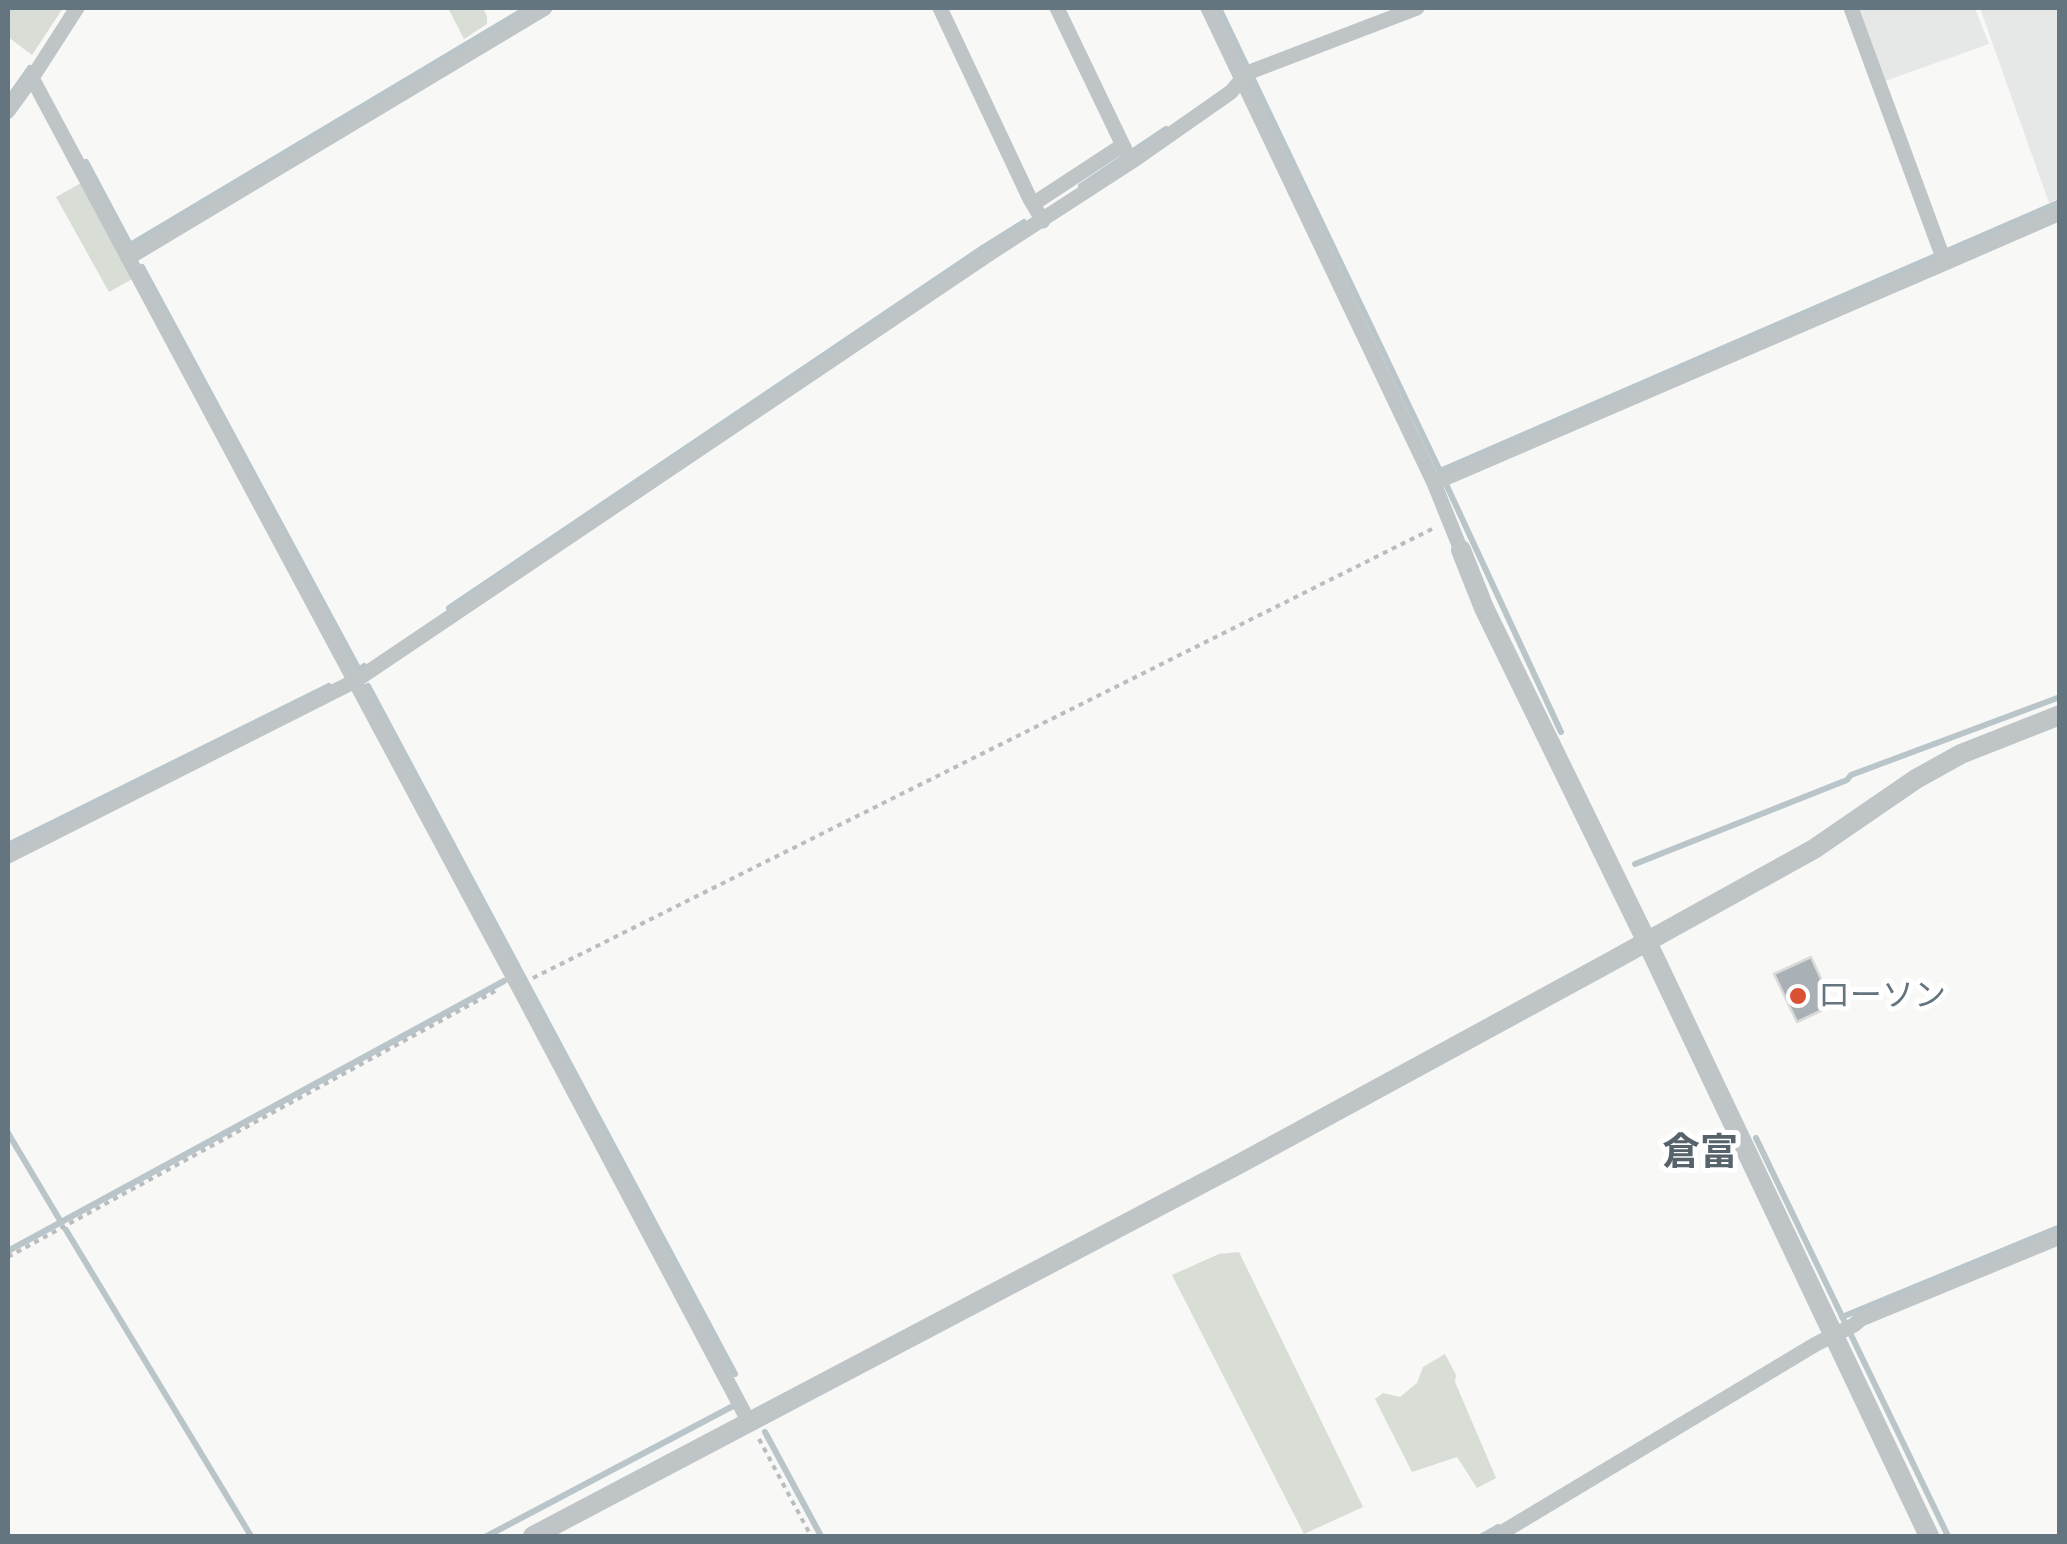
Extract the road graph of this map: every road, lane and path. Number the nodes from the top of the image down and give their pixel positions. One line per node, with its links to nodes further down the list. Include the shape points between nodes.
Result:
1 (78, 8): 9 (street)
2 (545, 8): 15 (street)
3 (940, 8): 12 (street)
4 (1057, 8): 11 (street)
5 (1208, 8): 8 (street)
6 (1416, 8): 8 (street)
7 (1850, 8): 14 (street)
8 (1248, 74): 11 (street, via 1231,92); 16 (street)
9 (32, 78): 10 (street); 15 (street)
10 (8, 111)
11 (1127, 153): 12 (street)
12 (1038, 212): 19 (street, via 992,252)
13 (2060, 213): 14 (street)
14 (1942, 256): 16 (street)
15 (128, 258): 19 (street)
16 (1440, 480): 17 (street)
17 (1450, 520): 18 (street); 23 (path)
18 (1461, 550): 22 (street)
19 (354, 681): 21 (street); 23 (street)
20 (2060, 714): 22 (street, via 1960,754 1814,849)
21 (8, 856)
22 (1648, 942): 26 (street); 27 (street)
23 (522, 980): 25 (path); 27 (street)
24 (2060, 1237): 26 (street)
25 (8, 1257)
26 (1843, 1330): 30 (street); 31 (street)
27 (749, 1422): 28 (street); 29 (path)
28 (533, 1536)
29 (811, 1536)
30 (1496, 1536)
31 (1929, 1536)

